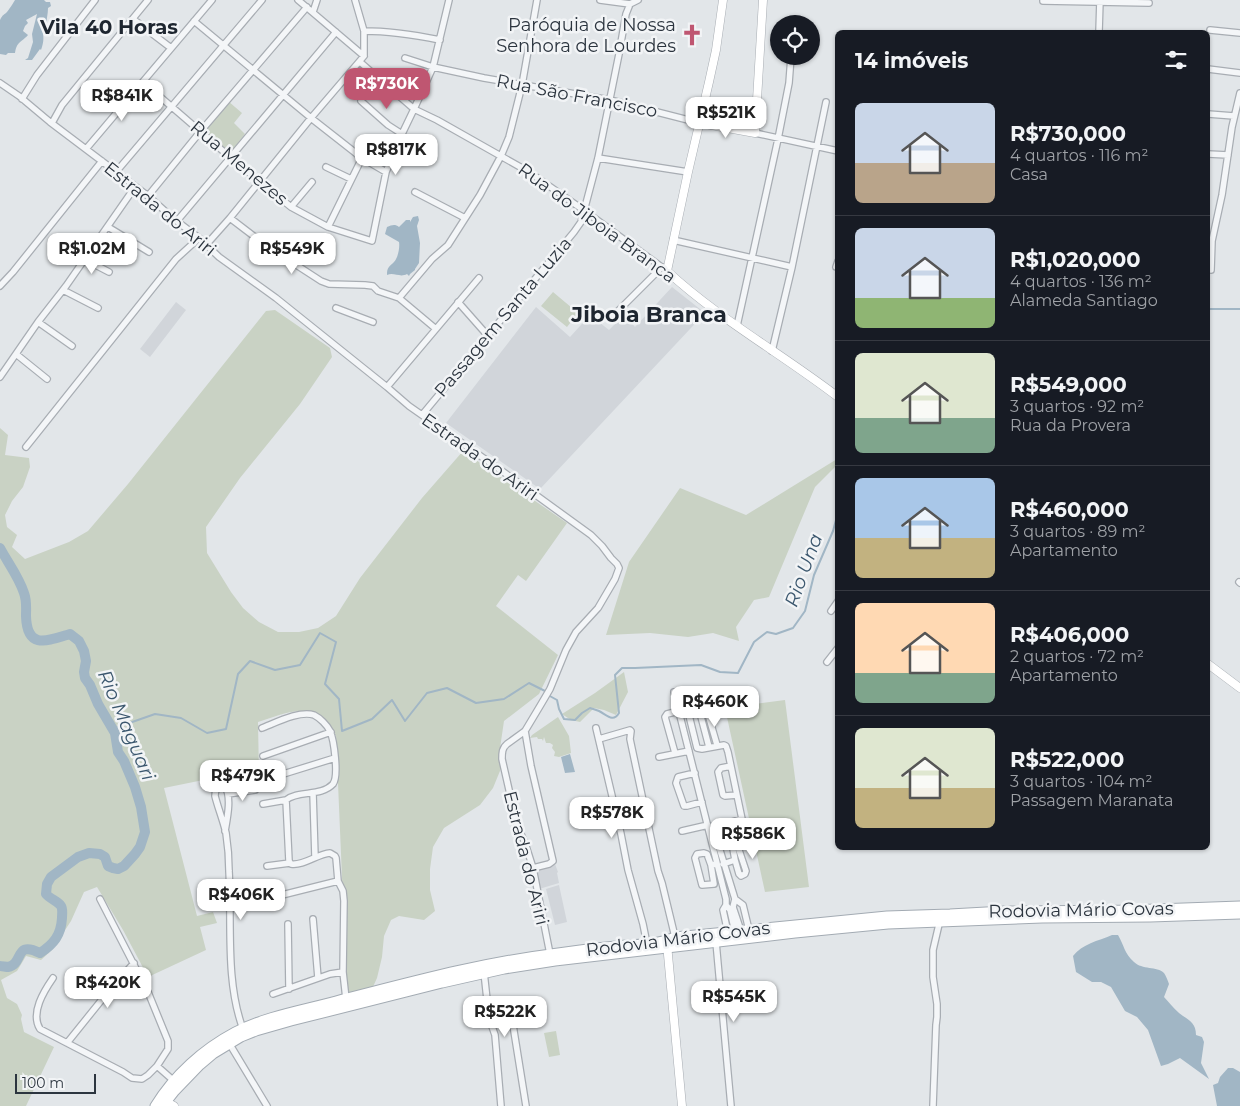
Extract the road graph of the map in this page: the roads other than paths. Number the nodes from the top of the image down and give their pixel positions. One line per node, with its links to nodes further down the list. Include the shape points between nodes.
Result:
1 (95, 0): 44 (street)
2 (148, 0): 21 (street)
3 (212, 0): 22 (street)
4 (262, 0): 29 (street)
5 (298, 0): 19 (street)
6 (317, 0): 20 (street)
7 (355, 0): 25 (street)
8 (449, 0): 28 (street)
9 (537, 0): 41 (street)
10 (600, 0): 18 (street)
11 (638, 0): 18 (street)
12 (723, 0): 54 (main road)
13 (757, 0): 14 (street)
14 (763, 0): 56 (main road)
15 (1043, 1): 16 (street)
16 (1100, 1): 17 (street); 23 (street)
17 (1149, 2)
18 (630, 4): 45 (street, Passagem Santa Luzia)
19 (307, 7): 20 (street); 37 (street)
20 (313, 12): 26 (street)
21 (133, 19): 30 (street); 53 (street, via 62,105)
22 (194, 21): 29 (street); 30 (street)
23 (1099, 30)
24 (1210, 30): 27 (street)
25 (364, 31): 28 (street, via 406,33); 31 (street)
26 (336, 32): 31 (street); 43 (street)
27 (1240, 33)
28 (440, 40): 35 (street)
29 (223, 45): 37 (street); 48 (street)
30 (171, 48): 39 (street)
31 (364, 56): 33 (street)
32 (405, 58): 35 (street, Rua São Francisco)
33 (360, 62): 49 (street, Rua do Jiboia Branca); 52 (street)
34 (790, 65): 58 (street)
35 (433, 67): 41 (street, Rua São Francisco); 49 (street)
36 (1210, 69): 38 (street)
37 (253, 71): 43 (street); 55 (street)
38 (1240, 73)
39 (143, 82): 48 (street, Rua Menezes); 60 (street)
40 (0, 83): 44 (street, Estrada do Ariri)
41 (522, 85): 45 (street, Rua São Francisco); 64 (street, via 510,137)
42 (1240, 93): 51 (street)
43 (283, 95): 52 (street); 65 (street)
44 (22, 99): 53 (street, Estrada do Ariri)
45 (610, 100): 54 (street, Rua São Francisco); 67 (street, Passagem Santa Luzia)
46 (361, 102): 57 (street)
47 (826, 102): 59 (street)
48 (172, 107): 55 (street, Rua Menezes); 70 (street)
49 (414, 109): 57 (street); 64 (street, Rua do Jiboia Branca)
50 (1210, 114): 51 (street)
51 (1234, 116): 63 (street)
52 (311, 118): 66 (street); 74 (street)
53 (52, 123): 60 (street, Estrada do Ariri)
54 (700, 123): 56 (main road, Rua São Francisco); 72 (main road)
55 (200, 132): 65 (street, Rua Menezes); 78 (street)
56 (755, 133): 58 (street, Rua São Francisco)
57 (402, 134): 71 (street)
58 (778, 139): 59 (street, Rua São Francisco); 91 (street)
59 (816, 147): 61 (street, Rua São Francisco); 92 (street)
60 (86, 149): 68 (street, Estrada do Ariri)
61 (835, 150)
62 (1210, 154): 63 (street)
63 (1228, 155): 94 (street, via 1212,241)
64 (502, 156): 80 (street, Rua do Jiboia Branca); 82 (street)
65 (231, 158): 74 (street, Rua Menezes); 83 (street)
66 (362, 158): 71 (street); 73 (street)
67 (598, 158): 72 (street); 80 (street, Passagem Santa Luzia)
68 (102, 161): 70 (street, Estrada do Ariri); 97 (street)
69 (326, 166): 73 (street)
70 (116, 172): 76 (street, Estrada do Ariri)
71 (386, 172): 85 (street, Rua Menezes, via 372,241)
72 (688, 172): 87 (main road)
73 (351, 179): 85 (street)
74 (260, 181): 79 (street, Rua Menezes); 81 (street)
75 (312, 182): 79 (street)
76 (135, 187): 78 (street, Estrada do Ariri); 84 (street)
77 (415, 192): 82 (street)
78 (148, 196): 83 (street, Estrada do Ariri)
79 (291, 207): 85 (street, Rua Menezes)
80 (584, 211): 93 (street, Rua do Jiboia Branca); 108 (street, Passagem Santa Luzia, via 574,232)
81 (230, 218): 88 (street); 99 (street, via 321,281 369,285)
82 (465, 218): 99 (street, via 448,245)
83 (177, 221): 86 (street, Estrada do Ariri)
84 (108, 226): 89 (street); 90 (street)
85 (328, 226)
86 (199, 238): 88 (street, Estrada do Ariri); 117 (street, via 176,258)
87 (673, 240): 91 (street); 93 (main road)
88 (206, 245): 114 (street, Estrada do Ariri)
89 (149, 252)
90 (84, 259): 95 (street); 98 (street)
91 (752, 259): 92 (street); 106 (street)
92 (792, 268): 110 (street)
93 (664, 269): 103 (street); 106 (main road, Rua do Jiboia Branca)
94 (1211, 270)
95 (109, 272)
96 (479, 278): 100 (street)
97 (0, 286)
98 (63, 290): 101 (street); 104 (street)
99 (399, 298): 107 (street)
100 (458, 302): 107 (street); 108 (street)
101 (98, 308)
102 (336, 308): 105 (street)
103 (614, 315)
104 (38, 322): 109 (street); 111 (street)
105 (373, 322)
106 (737, 326): 110 (main road, Rua do Jiboia Branca)
107 (436, 329): 114 (street)
108 (488, 336): 116 (street, Passagem Santa Luzia)
109 (72, 346)
110 (772, 351): 115 (main road, Rua do Jiboia Branca)
111 (16, 354): 112 (street); 113 (street)
112 (0, 377)
113 (47, 378)
114 (386, 387): 116 (street, Estrada do Ariri)
115 (835, 395)
116 (422, 415): 131 (street, Estrada do Ariri, via 591,535 618,566 615,579 598,608 572,639 548,692)
117 (26, 447)
118 (835, 605): 119 (street)
119 (831, 611)
120 (835, 652): 121 (street)
121 (827, 662)
122 (1210, 666): 123 (main road)
123 (1240, 688)
124 (674, 692): 126 (street)
125 (685, 699): 128 (street)
126 (679, 710): 136 (street); 137 (street, via 666,714 665,718)
127 (700, 713): 128 (street); 134 (street, via 708,714); 135 (street)
128 (689, 715): 135 (street, via 697,748)
129 (262, 728): 132 (street, via 306,714 318,718)
130 (596, 728): 133 (street)
131 (525, 731): 159 (street, Estrada do Ariri, via 504,746 502,759 517,825); 159 (street, via 553,861)
132 (330, 732): 138 (street); 140 (street)
133 (599, 739): 171 (street, via 631,731 630,739 662,883); 173 (street)
134 (717, 745): 135 (street); 141 (street, via 726,746)
135 (709, 747)
136 (689, 751): 137 (street); 142 (street)
137 (675, 753): 139 (street)
138 (263, 756)
139 (659, 757)
140 (335, 758): 143 (street); 145 (street, via 334,782)
141 (731, 766): 147 (street); 147 (street, via 718,772 723,795)
142 (695, 773): 149 (street); 149 (street, via 678,777 676,783 684,806)
143 (264, 780)
144 (255, 790): 146 (street)
145 (313, 793): 148 (street); 154 (street)
146 (228, 794): 152 (street); 152 (street, via 221,786 215,791)
147 (737, 795): 157 (street, via 742,819 715,829)
148 (286, 800): 150 (street); 156 (street)
149 (702, 802): 151 (street)
150 (263, 804)
151 (708, 825): 153 (street); 157 (street)
152 (225, 831): 185 (street, via 233,988)
153 (682, 832)
154 (315, 857): 156 (street, via 297,865); 160 (street, via 327,853 335,856)
155 (735, 860): 157 (street)
156 (290, 863): 158 (street)
157 (717, 864): 157 (street, via 707,854 697,854 695,858 704,886 714,884); 163 (street); 170 (street, via 726,905)
158 (267, 866)
159 (532, 868): 174 (street, Estrada do Ariri)
160 (338, 881): 161 (street); 176 (street, via 344,900)
161 (270, 898)
162 (100, 899): 175 (street)
163 (735, 899): 170 (street, via 733,907); 170 (street, via 743,905)
164 (1240, 906): 167 (main road, Rodovia Mário Covas, via 1004,911)
165 (1240, 914): 167 (main road, Rodovia Mário Covas)
166 (940, 918): 167 (main road, Rodovia Mário Covas); 170 (main road, Rodovia Mário Covas, via 881,916); 172 (main road, Rodovia Mário Covas); 196 (street, via 932,950 937,1004)
167 (950, 918)
168 (313, 920): 179 (street)
169 (288, 924): 180 (street)
170 (738, 931): 171 (main road, Rodovia Mário Covas)
171 (669, 942): 172 (main road, Rodovia Mário Covas); 173 (main road, Rodovia Mário Covas); 177 (main road, Rodovia Mário Covas); 194 (main road)
172 (716, 942): 195 (street)
173 (647, 944): 174 (main road, Rodovia Mário Covas)
174 (550, 954): 182 (main road, Rodovia Mário Covas, via 461,970)
175 (134, 963): 186 (street); 188 (street, via 168,1041 168,1049)
176 (343, 972): 179 (street); 183 (street)
177 (484, 972): 182 (main road, Rodovia Mário Covas); 184 (street)
178 (53, 978): 186 (street, via 39,1004 37,1022 40,1029)
179 (318, 978): 180 (street)
180 (289, 988): 181 (street)
181 (273, 994)
182 (373, 996): 183 (main road, Rodovia Mário Covas); 187 (main road, Rodovia Mário Covas, via 240,1037)
183 (346, 999): 185 (main road, Rodovia Mário Covas)
184 (492, 1025): 192 (street); 193 (street, via 511,1021 513,1025)
185 (243, 1029): 189 (main road, Rodovia Mário Covas, via 197,1057)
186 (67, 1043): 188 (street, via 137,1080 145,1078)
187 (230, 1043): 190 (main road, Rodovia Mário Covas, via 200,1065); 191 (street)
188 (157, 1066): 189 (street)
189 (174, 1081): 190 (main road, Rodovia Mário Covas)
190 (163, 1104)
191 (267, 1106)
192 (501, 1106)
193 (526, 1106)
194 (682, 1106)
195 (731, 1106)
196 (933, 1106)

